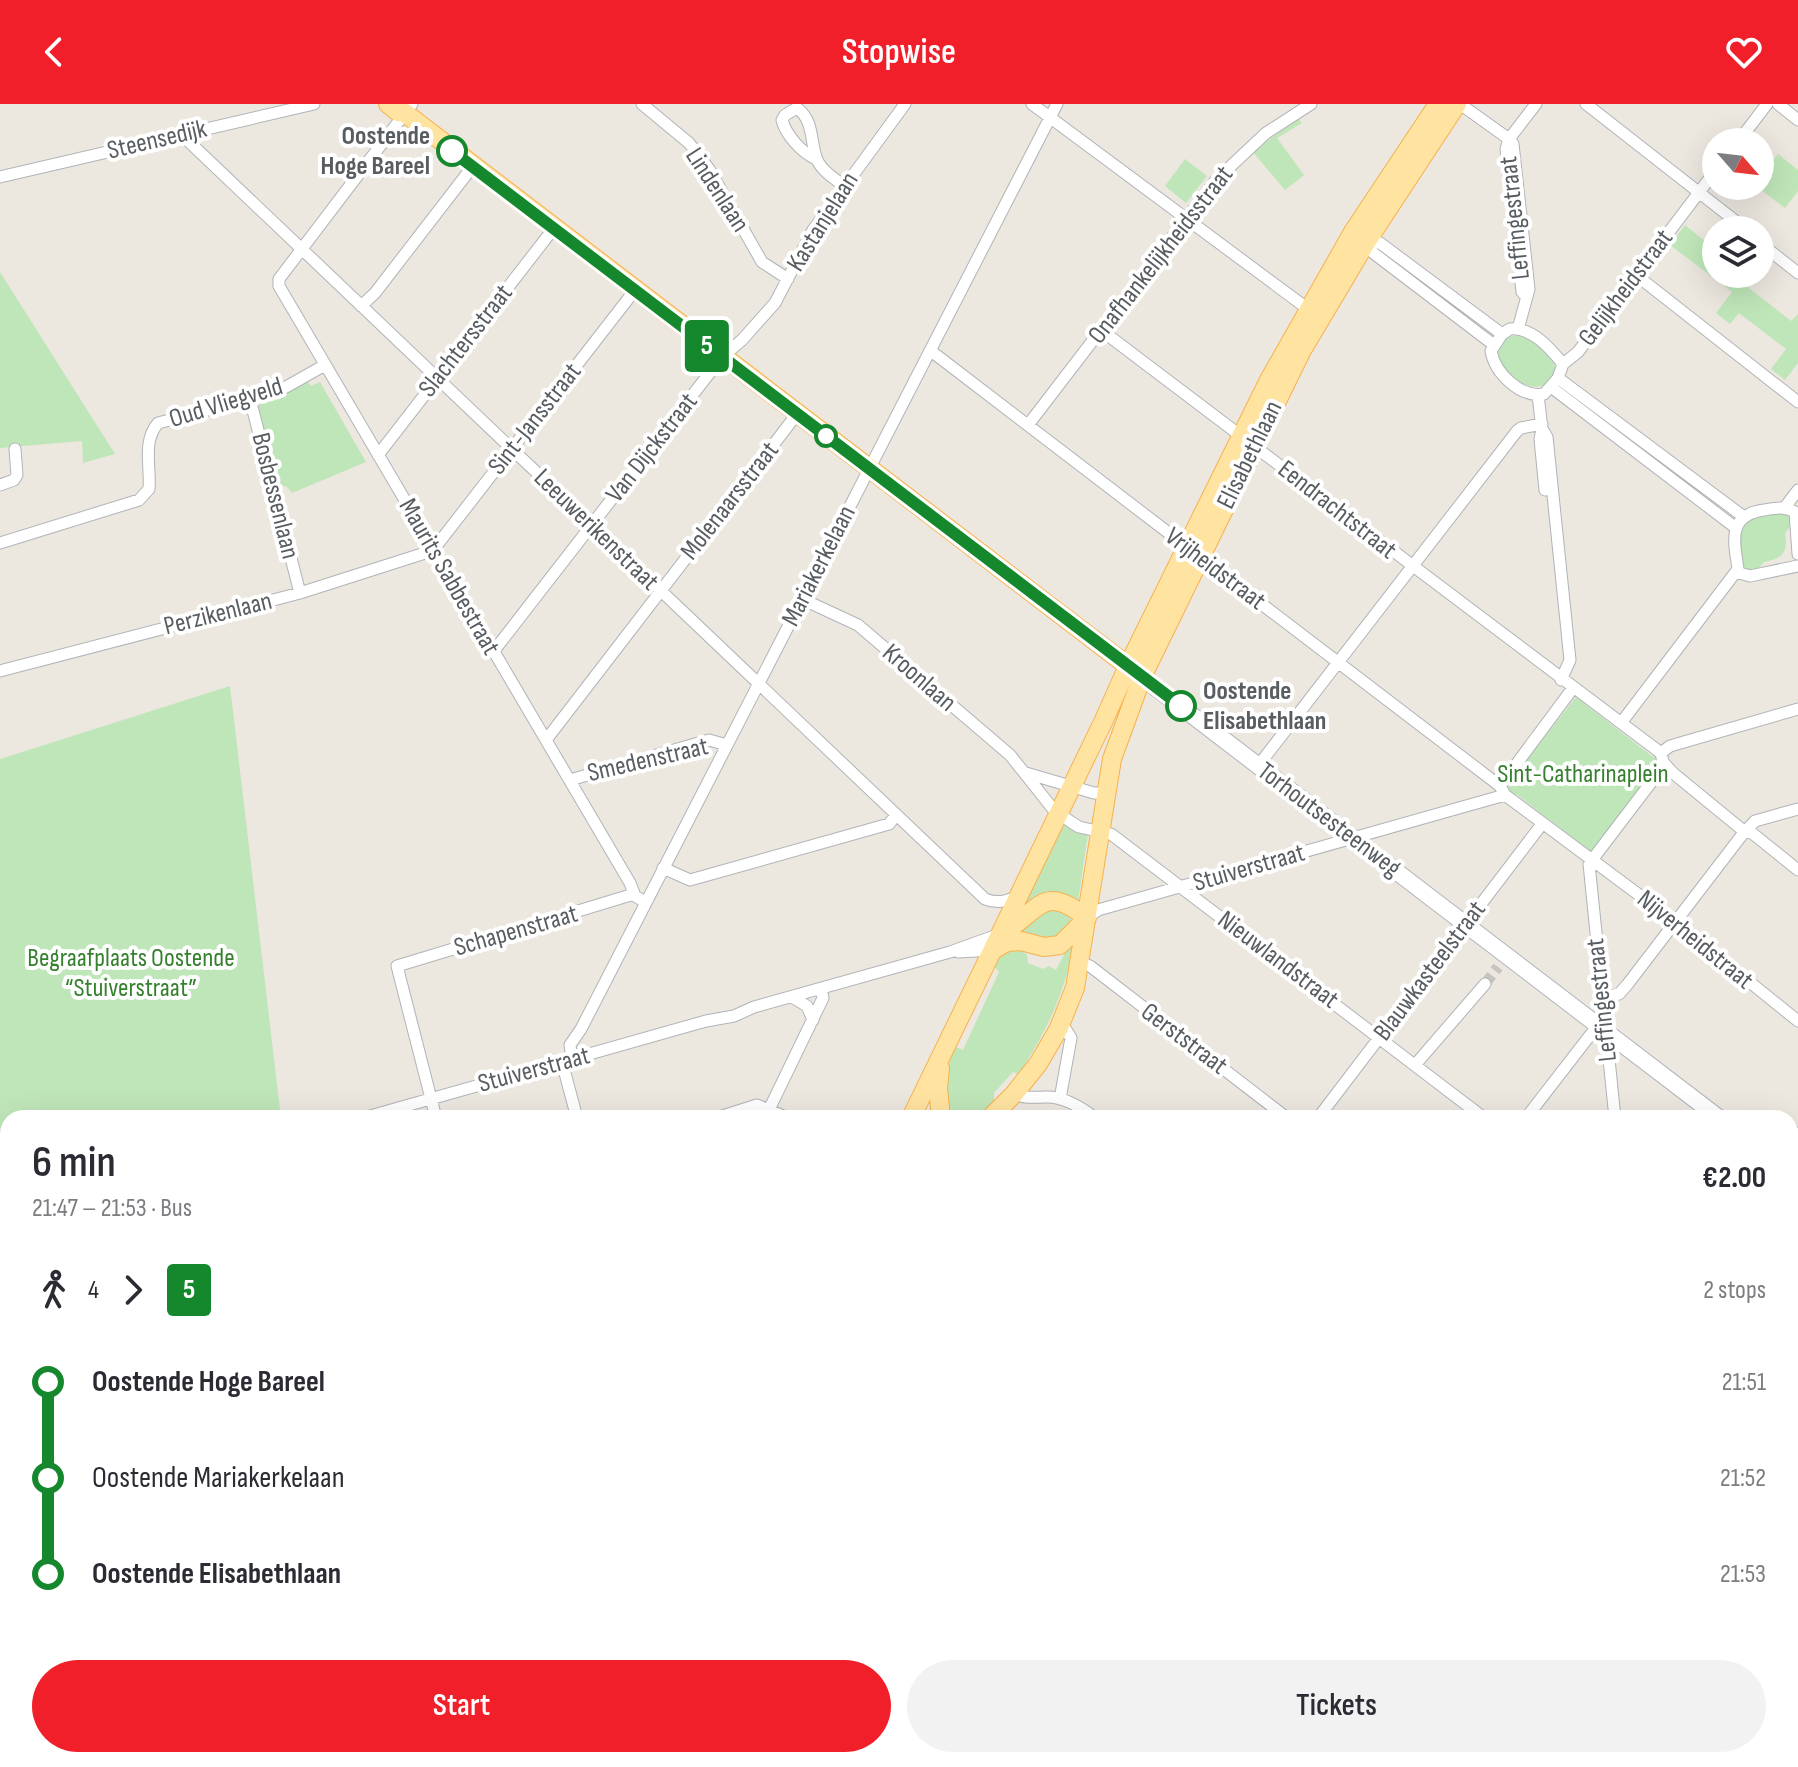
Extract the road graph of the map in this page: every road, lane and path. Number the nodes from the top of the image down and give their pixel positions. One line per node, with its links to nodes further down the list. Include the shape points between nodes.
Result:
1 (314, 104): 19 (street, Steensedijk)
2 (388, 104): 14 (main road, Torhoutsesteenweg, via 398,112)
3 (642, 104): 35 (street, Lindenlaan, via 689,143 762,262)
4 (905, 104): 24 (street, Kastanjelaan)
5 (1032, 104): 16 (street)
6 (1057, 104): 16 (street, Mariakerkelaan)
7 (1311, 104): 28 (street, Onafhankelijkheidsstraat, via 1246,149)
8 (1438, 104): 30 (main road, Elisabethlaan)
9 (1459, 104): 20 (street, Leffingestraat); 30 (main road, Elisabethlaan)
10 (1536, 104): 20 (street)
11 (1586, 104): 26 (street)
12 (1749, 104): 15 (street)
13 (1778, 104): 17 (street)
14 (406, 107): 22 (main road, Torhoutsesteenweg); 31 (street)
15 (1764, 108): 18 (street)
16 (1050, 118): 28 (street); 43 (street, Mariakerkelaan)
17 (1798, 120)
18 (1749, 128)
19 (184, 133): 23 (street, Steensedijk); 31 (street, Leeuwerikenstraat)
20 (1509, 139): 39 (street, Leffingestraat, via 1529,289)
21 (816, 159): 24 (street)
22 (473, 166): 29 (main road, Torhoutsesteenweg); 37 (street)
23 (0, 177)
24 (844, 186): 35 (street, Kastanjelaan)
25 (1702, 188): 26 (street, Gelijkheidstraat)
26 (1699, 192): 27 (street); 34 (street, Gelijkheidstraat)
27 (1729, 216)
28 (1186, 219): 38 (street); 40 (street, Onafhankelijkheidsstraat)
29 (554, 228): 36 (main road, Torhoutsesteenweg); 47 (street, Slachtersstraat)
30 (1360, 236): 38 (main road, Elisabethlaan); 41 (street, via 1380,243); 42 (street, via 1372,252); 55 (main road, Elisabethlaan, via 1301,352)
31 (302, 249): 37 (street, Leeuwerikenstraat); 46 (street, Maurits Sabbestraat, via 278,282)
32 (1774, 254): 33 (street)
33 (1798, 273)
34 (1636, 275): 45 (street, Gelijkheidstraat); 51 (street)
35 (788, 279): 44 (street, Kastanjelaan, via 775,303)
36 (635, 290): 44 (main road, Torhoutsesteenweg); 57 (street, Sint-Jansstraat)
37 (361, 306): 47 (street, Leeuwerikenstraat)
38 (1308, 309): 55 (main road, Elisabethlaan)
39 (1518, 329): 41 (street); 45 (street, via 1541,341)
40 (1101, 330): 53 (street, Onafhankelijkheidsstraat); 55 (street, Eendrachtstraat)
41 (1502, 334): 42 (street)
42 (1494, 345): 49 (street, via 1498,372)
43 (931, 351): 53 (street, Vrijheidstraat); 60 (street, Mariakerkelaan)
44 (726, 360): 52 (main road, Torhoutsesteenweg); 65 (street, Van Dijckstraat)
45 (1563, 364): 48 (street)
46 (325, 365): 50 (street, Oud Vliegveld); 59 (street, Maurits Sabbestraat)
47 (438, 378): 57 (street, Leeuwerikenstraat); 59 (street, Slachtersstraat)
48 (1554, 382): 49 (street); 58 (street)
49 (1538, 395): 54 (street)
50 (250, 399): 67 (street, Oud Vliegveld, via 158,423 148,444 149,489 139,500); 75 (street, Bosbessenlaan)
51 (1798, 402)
52 (797, 414): 60 (main road, Torhoutsesteenweg); 74 (street, Molenaarsstraat)
53 (1028, 425): 69 (street, Vrijheidstraat)
54 (1542, 427): 72 (street, via 1517,431); 81 (street, via 1570,660)
55 (1247, 441): 69 (main road, Elisabethlaan); 72 (street, Eendrachtstraat)
56 (15, 449): 61 (street, via 17,475)
57 (512, 449): 65 (street, Leeuwerikenstraat); 68 (street, Sint-Jansstraat)
58 (1646, 452): 64 (street); 66 (street)
59 (378, 455): 68 (street, Maurits Sabbestraat)
60 (869, 468): 76 (street, Mariakerkelaan); 80 (main road, Torhoutsesteenweg)
61 (0, 485)
62 (1798, 490): 63 (street)
63 (1785, 507): 64 (street); 70 (street, via 1795,512)
64 (1744, 517): 66 (street)
65 (592, 526): 74 (street, Leeuwerikenstraat); 77 (street, Van Dijckstraat)
66 (1736, 528): 73 (street)
67 (0, 543)
68 (434, 549): 75 (street, Perzikenlaan); 77 (street, Maurits Sabbestraat)
69 (1193, 552): 78 (street, Vrijheidstraat); 80 (main road, Elisabethlaan)
70 (1798, 554)
71 (1798, 566): 73 (street, via 1741,576)
72 (1412, 567): 78 (street); 81 (street, Eendrachtstraat)
73 (1736, 572): 85 (street)
74 (661, 591): 82 (street, Leeuwerikenstraat); 86 (street, Molenaarsstraat)
75 (300, 593): 79 (street, Perzikenlaan)
76 (802, 599): 82 (street, Mariakerkelaan); 90 (street, Kroonlaan, via 858,625)
77 (493, 652): 86 (street, Maurits Sabbestraat)
78 (1338, 663): 89 (street); 93 (street, Vrijheidstraat)
79 (0, 671)
80 (1135, 671): 89 (street, Torhoutsesteenweg); 92 (main road, Elisabethlaan); 94 (main road, Elisabethlaan)
81 (1564, 674): 83 (street, Eendrachtstraat)
82 (758, 684): 87 (street, Mariakerkelaan); 97 (street, Leeuwerikenstraat)
83 (1573, 688): 85 (street); 93 (street)
84 (1798, 709): 88 (street, via 1670,746)
85 (1621, 723): 88 (street)
86 (546, 740): 91 (street, Maurits Sabbestraat)
87 (727, 745): 91 (street, Smedenstraat, via 709,740); 103 (street, Mariakerkelaan)
88 (1662, 757): 100 (street); 102 (street, via 1659,772)
89 (1258, 766): 101 (street, Torhoutsesteenweg)
90 (1025, 773): 92 (street); 96 (street, Kroonlaan)
91 (570, 780): 108 (street, Maurits Sabbestraat)
92 (1072, 785): 94 (street); 96 (main road, Elisabethlaan)
93 (1502, 790): 98 (street); 101 (street, Stuiverstraat)
94 (1106, 793): 99 (main road, Elisabethlaan)
95 (1798, 809): 100 (street, via 1755,821)
96 (1059, 813): 99 (street, via 1079,827); 109 (main road, Elisabethlaan)
97 (896, 815): 103 (street, via 889,824 690,880); 109 (street, Leeuwerikenstraat, via 985,899 993,903)
98 (1542, 824): 102 (street); 113 (street, Blauwkasteelstraat)
99 (1099, 831): 107 (street, Nieuwlandstraat, via 1111,834); 111 (main road, Elisabethlaan)
100 (1745, 832): 104 (street); 112 (street)
101 (1354, 839): 107 (street, Stuiverstraat); 113 (street, Torhoutsesteenweg)
102 (1592, 859): 105 (street, Nijverheidstraat); 106 (street, Leffingestraat)
103 (663, 868): 110 (street, Mariakerkelaan)
104 (1798, 870)
105 (1608, 872): 106 (street); 112 (street, Nijverheidstraat)
106 (1589, 882): 120 (street, Leffingestraat)
107 (1182, 887): 111 (street, Stuiverstraat, via 1098,910); 126 (street, Nieuwlandstraat)
108 (634, 894): 110 (street, Maurits Sabbestraat); 133 (street, Schapenstraat, via 397,966)
109 (1020, 896): 114 (main road, Elisabethlaan)
110 (645, 902): 125 (street, Mariakerkelaan)
111 (1087, 918): 114 (main road, via 1060,945); 114 (main road, Elisabethlaan, via 1062,901 1045,901); 116 (main road, Elisabethlaan)
112 (1674, 921): 120 (street, via 1619,994); 122 (street, Nijverheidstraat)
113 (1466, 924): 124 (street, Torhoutsesteenweg, via 1502,961); 126 (street, Blauwkasteelstraat)
114 (997, 942): 115 (street, Stuiverstraat); 115 (street, Stuiverstraat); 127 (main road, Elisabethlaan)
115 (950, 952): 118 (street, Stuiverstraat)
116 (1080, 962): 123 (main road, Elisabethlaan); 146 (street, Gerststraat)
117 (1485, 984): 130 (street)
118 (821, 989): 119 (street, Stuiverstraat); 121 (street, via 823,998)
119 (792, 997): 121 (street, via 807,1006); 128 (street, Stuiverstraat)
120 (1604, 997): 124 (street, Leffingestraat)
121 (813, 1020): 141 (street)
122 (1798, 1021)
123 (1061, 1022): 131 (street, via 1071,1038); 132 (main road, Elisabethlaan)
124 (1602, 1028): 149 (street); 150 (street, Leffingestraat); 151 (street, Torhoutsesteenweg)
125 (581, 1029): 128 (street); 129 (street, Mariakerkelaan)
126 (1379, 1038): 130 (street, Nieuwlandstraat); 147 (street, Blauwkasteelstraat)
127 (944, 1050): 142 (main road, Elisabethlaan); 143 (main road, Elisabethlaan, via 938,1088)
128 (588, 1055): 129 (street, Stuiverstraat)
129 (567, 1060): 133 (street, Stuiverstraat); 138 (street)
130 (1415, 1065): 148 (street, Nieuwlandstraat)
131 (1066, 1079): 134 (street); 135 (street)
132 (1014, 1094): 134 (street); 144 (main road, Elisabethlaan)
133 (431, 1098): 136 (street, Stuiverstraat); 137 (street)
134 (1060, 1099): 135 (street)
135 (1078, 1105): 145 (street)
136 (390, 1110)
137 (434, 1110)
138 (576, 1110)
139 (741, 1110): 140 (street, via 757,1105)
140 (763, 1110)
141 (768, 1110)
142 (915, 1110)
143 (943, 1110)
144 (998, 1110)
145 (1085, 1110)
146 (1277, 1110)
147 (1324, 1110)
148 (1474, 1110)
149 (1533, 1110)
150 (1614, 1110)
151 (1709, 1110)

